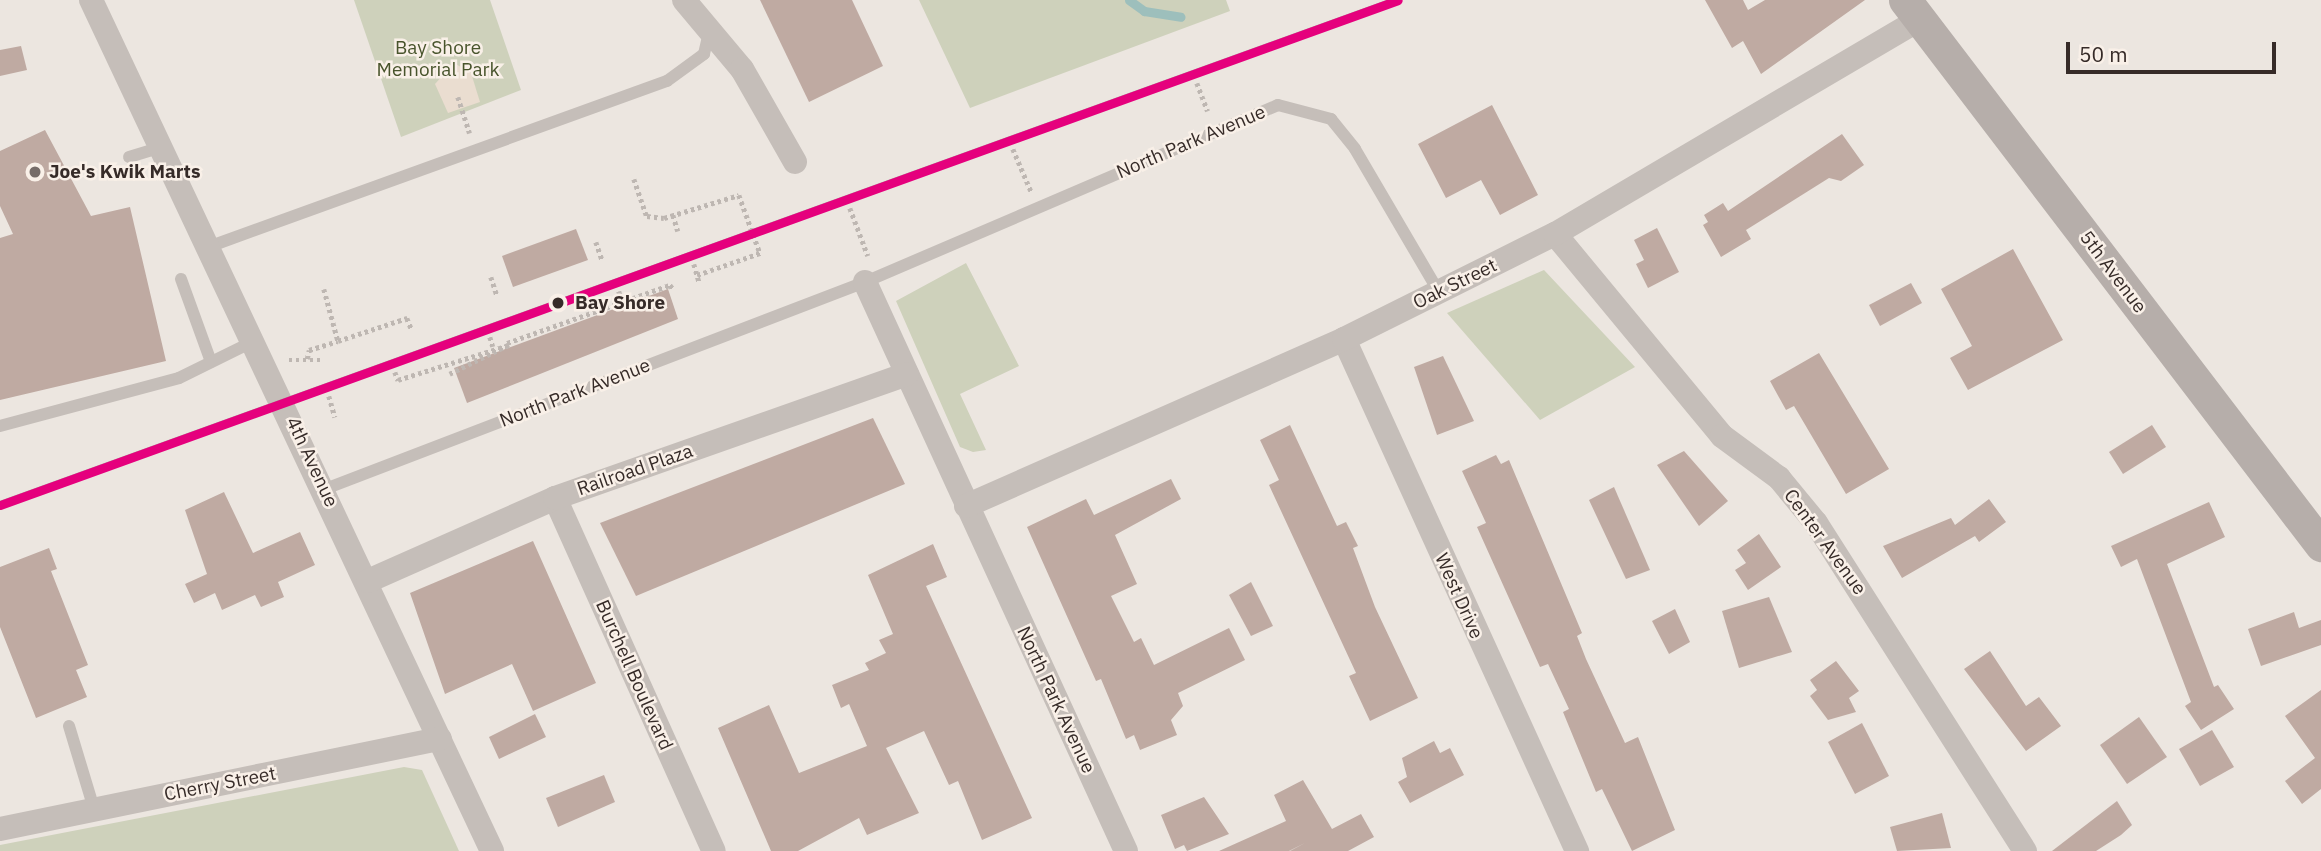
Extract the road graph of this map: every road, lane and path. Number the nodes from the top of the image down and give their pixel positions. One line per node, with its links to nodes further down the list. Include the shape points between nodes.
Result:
1 (91, 0): 8 (street, 4th Avenue)
2 (684, 0): 4 (street)
3 (1913, 9): 18 (street, Oak Street); 54 (main road, 5th Avenue)
4 (708, 36): 10 (lane, via 704,54 667,81); 12 (street, via 742,69)
5 (1197, 83): 7 (path)
6 (458, 97): 10 (path)
7 (1208, 111)
8 (164, 146): 11 (lane); 20 (street, 4th Avenue)
9 (1013, 149): 14 (path)
10 (476, 150): 20 (lane)
11 (129, 157)
12 (795, 162)
13 (634, 179): 16 (path, via 647,216)
14 (1031, 192)
15 (850, 208): 23 (path)
16 (673, 215): 17 (path); 24 (path, bridge, via 739,195 760,253)
17 (678, 231)
18 (1555, 234): 31 (street, Oak Street); 64 (street, Center Avenue, via 1722,436 1779,478 1816,523)
19 (596, 242): 21 (path)
20 (211, 247): 36 (street, 4th Avenue)
21 (602, 259)
22 (694, 264): 24 (path)
23 (868, 272): 31 (lane, North Park Avenue, via 1278,105 1331,119 1355,149); 47 (street, North Park Avenue); 51 (lane, North Park Avenue)
24 (696, 275): 27 (path)
25 (491, 277): 32 (path)
26 (181, 279): 44 (lane)
27 (699, 282)
28 (324, 289): 38 (path)
29 (674, 290): 33 (path, via 670,285)
30 (619, 291): 33 (path)
31 (1439, 292): 37 (street, Oak Street)
32 (497, 296)
33 (622, 302): 39 (path)
34 (411, 328): 38 (path, via 407,318)
35 (490, 337): 40 (path)
36 (254, 340): 44 (lane); 51 (street, 4th Avenue)
37 (1344, 340): 53 (street, Oak Street); 63 (street, West Drive)
38 (338, 341): 41 (path, via 309,350)
39 (507, 343): 40 (path); 46 (path)
40 (493, 347): 45 (path, via 398,380)
41 (307, 359): 42 (path); 43 (path)
42 (289, 360)
43 (323, 360)
44 (211, 362): 50 (lane, via 179,378)
45 (396, 372)
46 (450, 374)
47 (907, 374): 52 (street, Railroad Plaza); 53 (street, North Park Avenue)
48 (329, 396): 49 (path)
49 (335, 417)
50 (0, 426)
51 (325, 489): 55 (street, 4th Avenue)
52 (555, 498): 55 (street, Railroad Plaza); 61 (street, Burchell Boulevard)
53 (966, 506): 62 (street, North Park Avenue)
54 (2321, 545)
55 (368, 581): 57 (street, 4th Avenue)
56 (69, 726): 58 (lane)
57 (440, 739): 58 (street, Cherry Street); 60 (street, 4th Avenue)
58 (94, 809): 59 (street, Cherry Street)
59 (0, 829)
60 (492, 851)
61 (714, 851)
62 (1126, 851)
63 (1577, 851)
64 (2025, 851)

